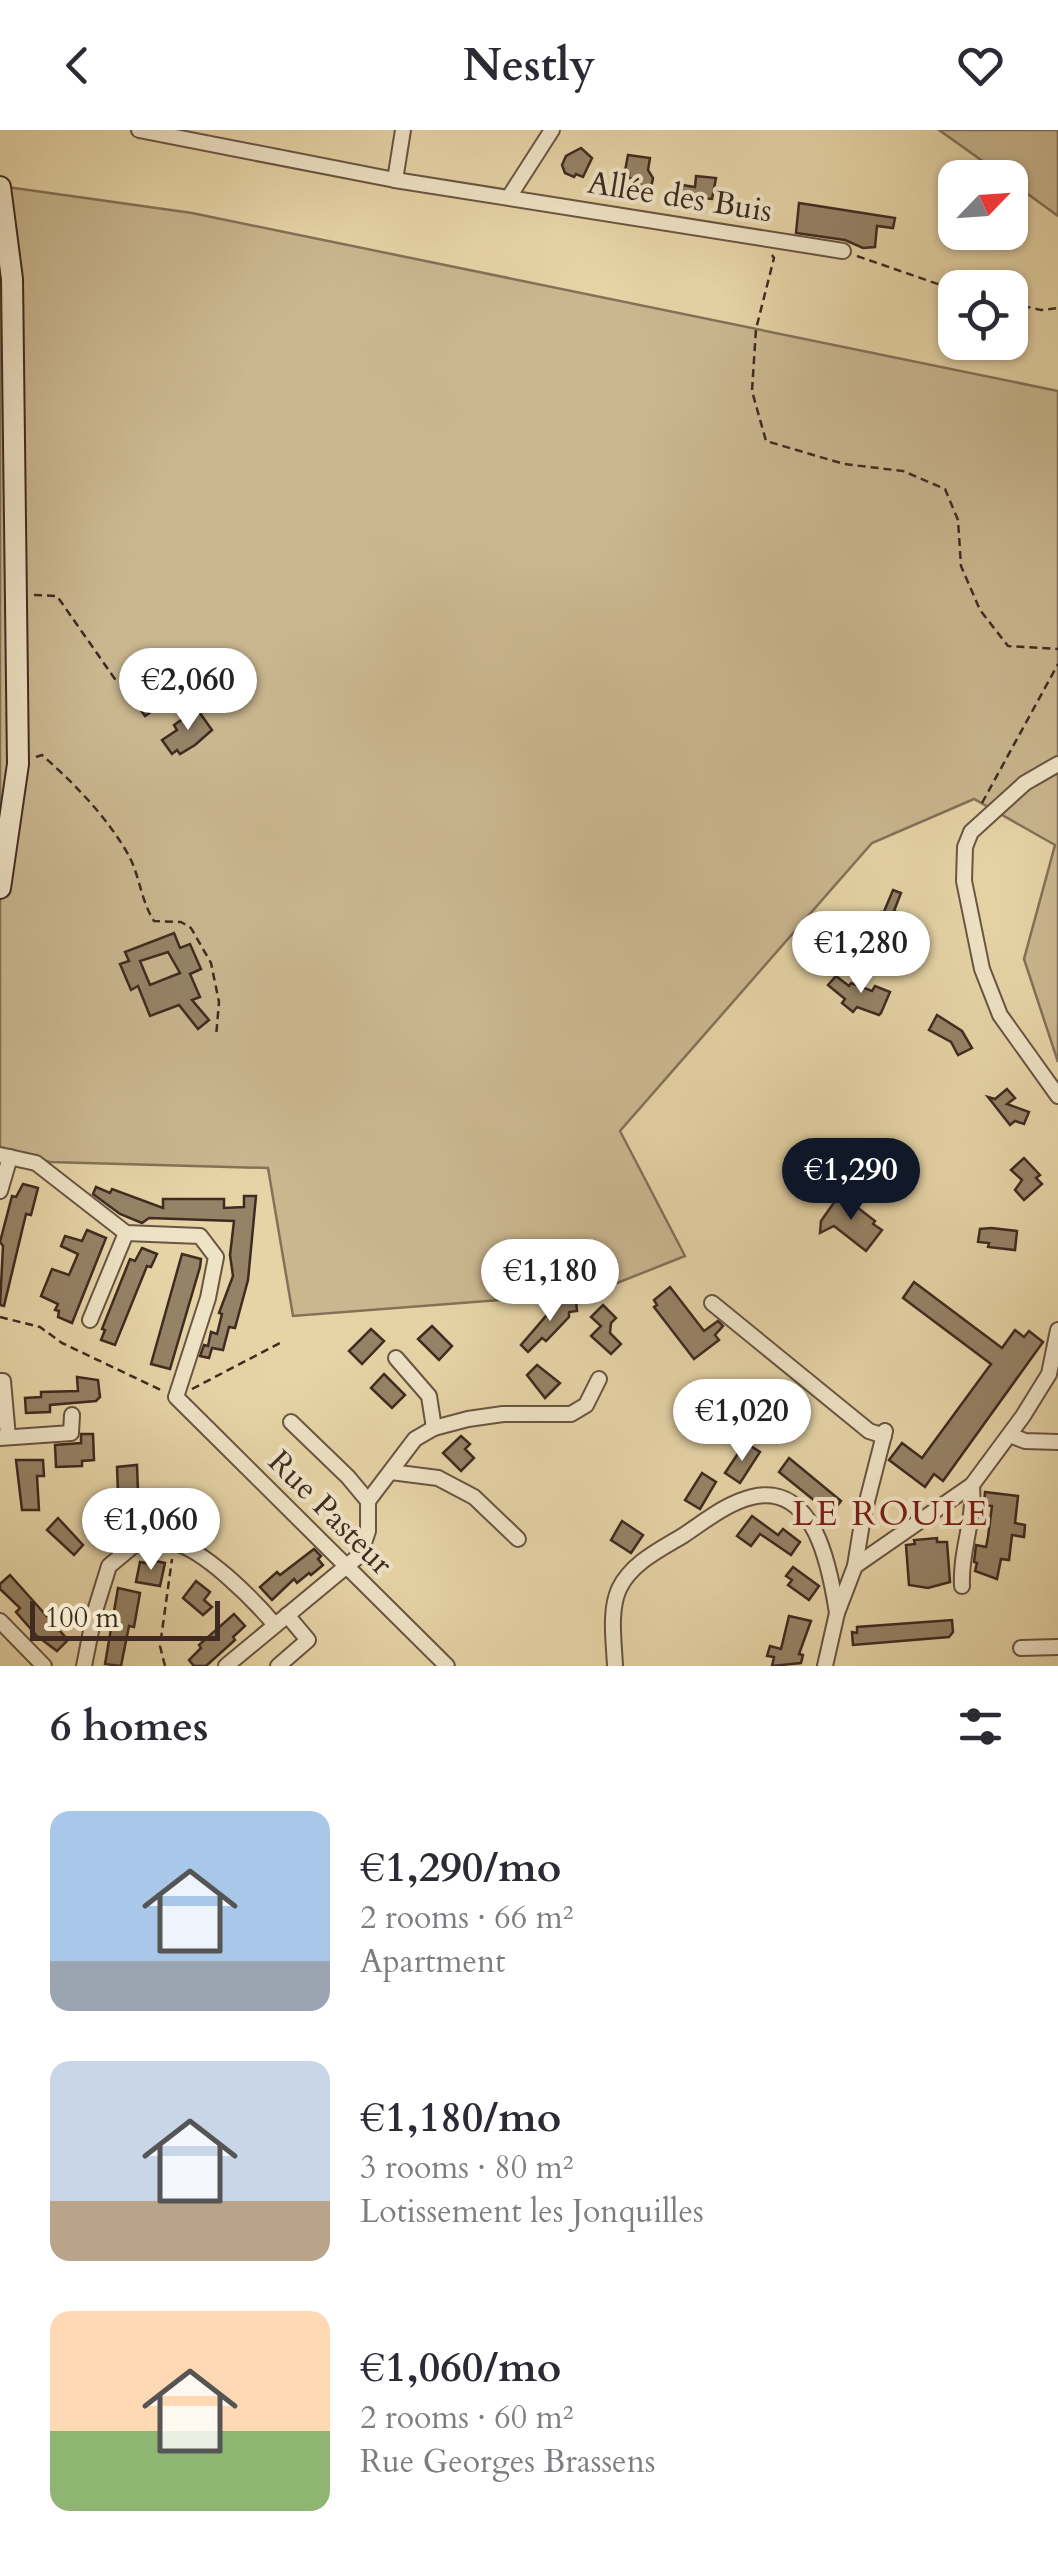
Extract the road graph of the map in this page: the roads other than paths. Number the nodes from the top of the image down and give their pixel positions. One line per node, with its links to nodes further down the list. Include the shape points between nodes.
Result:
1 (139, 130): 4 (street, Allée des Buis)
2 (403, 130): 4 (street)
3 (552, 130): 6 (street)
4 (396, 180): 6 (street, Allée des Buis)
5 (0, 186): 9 (street, via 12,279 18,764)
6 (509, 197): 7 (street, Allée des Buis)
7 (843, 251)
8 (1058, 764): 10 (street, via 1025,783 971,832 964,882 982,969 1000,1014)
9 (0, 888)
10 (1058, 1096)
11 (5, 1156): 12 (street); 13 (street, via 36,1163)
12 (0, 1191)
13 (126, 1233): 15 (street); 30 (street, Rue Pasteur, via 200,1236 216,1256 176,1397)
14 (712, 1302): 31 (street, via 869,1431 885,1431)
15 (90, 1320)
16 (1058, 1330): 23 (street, via 1049,1374)
17 (396, 1358): 22 (street, via 429,1396)
18 (598, 1379): 22 (street, via 586,1405 571,1414 503,1414)
19 (0, 1381): 24 (street)
20 (72, 1415): 24 (street, via 72,1433)
21 (291, 1422): 28 (street)
22 (434, 1428): 26 (street, via 415,1439)
23 (1010, 1435): 25 (street); 27 (street)
24 (4, 1437)
25 (1058, 1442)
26 (390, 1472): 28 (street); 29 (street, via 438,1478 474,1496)
27 (972, 1485): 31 (street); 32 (street)
28 (368, 1500): 30 (street, via 360,1554)
29 (518, 1539)
30 (344, 1564): 34 (street); 42 (street, Rue Pasteur)
31 (854, 1566): 33 (street)
32 (962, 1586)
33 (837, 1613): 43 (street, via 831,1575 806,1515 772,1495 754,1496 637,1565 614,1607); 44 (street)
34 (281, 1620): 39 (street, via 174,1542 139,1541 109,1566); 40 (street); 41 (street, via 308,1640)
35 (0, 1622): 38 (street)
36 (1058, 1647): 37 (street)
37 (1021, 1648)
38 (44, 1666)
39 (84, 1666)
40 (226, 1666)
41 (278, 1666)
42 (447, 1666)
43 (614, 1666)
44 (825, 1666)

